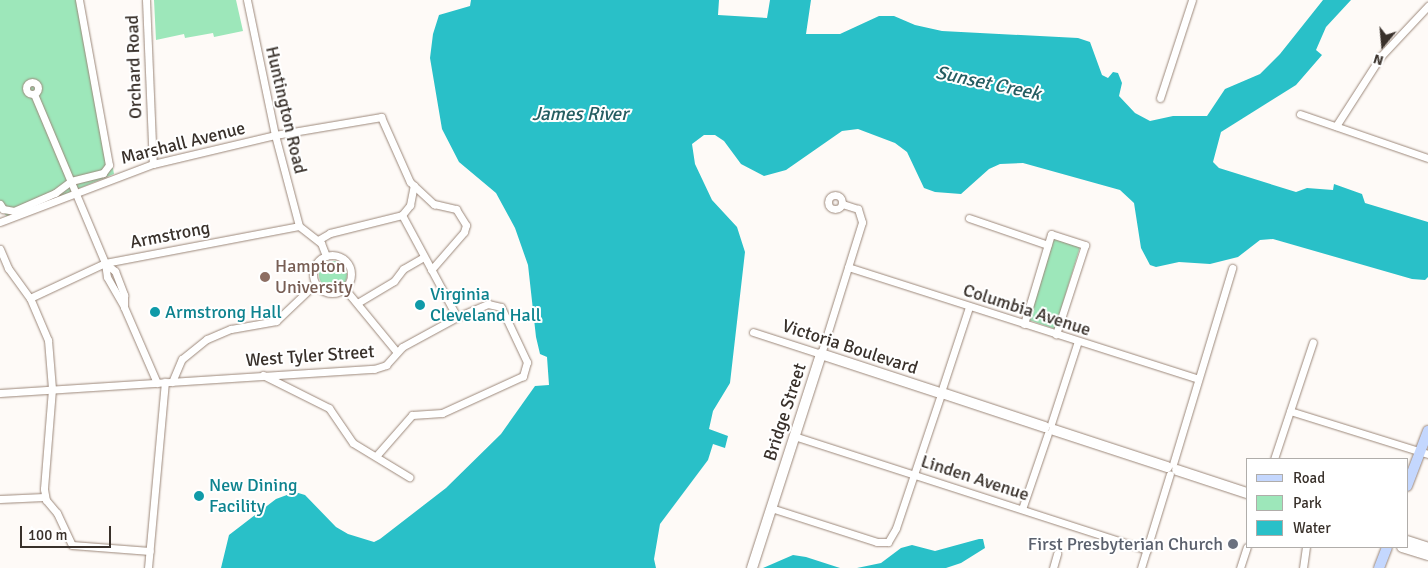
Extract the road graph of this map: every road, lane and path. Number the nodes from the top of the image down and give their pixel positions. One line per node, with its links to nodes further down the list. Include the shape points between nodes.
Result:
1 (79, 0): 13 (street, via 110,161 102,173)
2 (146, 0): 12 (street, Orchard Road)
3 (247, 0): 10 (street, Huntington Road)
4 (1192, 0): 7 (street)
5 (1428, 6): 9 (street, via 1382,56)
6 (34, 94): 13 (street)
7 (1160, 98)
8 (1300, 114): 9 (street)
9 (1336, 126): 11 (street)
10 (275, 135): 12 (street, Marshall Avenue); 14 (street, Marshall Avenue, via 381,117); 21 (street, Huntington Road)
11 (1428, 158)
12 (153, 164): 15 (street, Marshall Avenue)
13 (71, 181): 15 (street); 16 (street, via 55,193 14,211 3,209)
14 (414, 185): 18 (street, via 410,205); 30 (street, via 434,204 456,209 466,224 464,232)
15 (75, 193): 20 (street, Marshall Avenue); 27 (street)
16 (0, 204)
17 (843, 204): 28 (street, Bridge Street, via 858,210 862,222)
18 (402, 215): 22 (street, via 330,233); 26 (street)
19 (969, 218): 23 (street)
20 (0, 222)
21 (299, 226): 22 (street); 27 (street, Armstrong)
22 (318, 240): 25 (street)
23 (1048, 244): 37 (street); 39 (street, via 1051,234 1085,245)
24 (0, 249): 33 (street, via 8,268)
25 (326, 256): 31 (street, via 314,267); 32 (street, via 339,256 349,264 352,278)
26 (424, 257): 30 (street); 34 (street, via 403,269 394,281)
27 (105, 263): 33 (street, Armstrong); 47 (street, via 115,270 124,295 124,307)
28 (848, 267): 35 (street, Columbia Avenue); 43 (street, Bridge Street)
29 (1232, 268): 45 (street)
30 (431, 270): 36 (street)
31 (315, 284): 32 (street, via 326,292); 46 (street, via 276,322 227,330 206,339 182,359)
32 (345, 289): 34 (street)
33 (30, 298): 48 (street, via 48,340)
34 (359, 302): 42 (street)
35 (969, 307): 37 (street, Columbia Avenue); 50 (street)
36 (457, 317): 42 (street, West Tyler Street); 56 (street, West Tyler Street, via 483,306 498,306 507,315 526,359 523,376 441,414 412,415)
37 (1024, 324): 39 (street, Columbia Avenue)
38 (754, 332): 43 (street, Victoria Boulevard)
39 (1056, 334): 40 (street, Columbia Avenue)
40 (1078, 341): 45 (street, Columbia Avenue); 52 (street)
41 (1313, 342): 51 (street)
42 (396, 351): 44 (street, West Tyler Street, via 390,362 382,367)
43 (821, 354): 50 (street, Victoria Boulevard); 54 (street, Bridge Street)
44 (262, 375): 46 (street, West Tyler Street); 56 (street, via 329,408 351,441)
45 (1198, 380): 58 (street)
46 (169, 382): 47 (street, West Tyler Street); 74 (street)
47 (157, 383): 48 (street, West Tyler Street)
48 (52, 390): 49 (street, West Tyler Street); 63 (street)
49 (0, 393)
50 (941, 393): 52 (street, Victoria Boulevard); 59 (street)
51 (1290, 411): 55 (street); 57 (street)
52 (1049, 429): 58 (street, Victoria Boulevard); 66 (street)
53 (1428, 430): 55 (main road)
54 (794, 436): 59 (street, Linden Avenue); 65 (street, Bridge Street)
55 (1423, 452): 61 (main road)
56 (376, 455): 60 (street)
57 (1274, 458)
58 (1172, 469): 62 (street, Victoria Boulevard); 73 (street)
59 (914, 474): 65 (street, via 888,542 877,542); 66 (street, Linden Avenue)
60 (408, 477)
61 (1408, 484)
62 (1246, 493)
63 (44, 497): 64 (street); 74 (street, via 57,512 72,545)
64 (0, 499)
65 (771, 508): 78 (street, Bridge Street)
66 (1022, 509): 73 (street, Linden Avenue)
67 (1408, 541): 72 (street)
68 (1247, 548): 81 (street)
69 (1306, 548): 82 (street)
70 (1387, 548): 83 (main road)
71 (1405, 548): 76 (street)
72 (1428, 548)
73 (1147, 550): 80 (street)
74 (150, 551): 77 (street)
75 (1057, 554): 79 (street)
76 (1428, 555)
77 (148, 568)
78 (752, 568)
79 (1052, 568)
80 (1141, 568)
81 (1240, 568)
82 (1304, 568)
83 (1380, 568)

